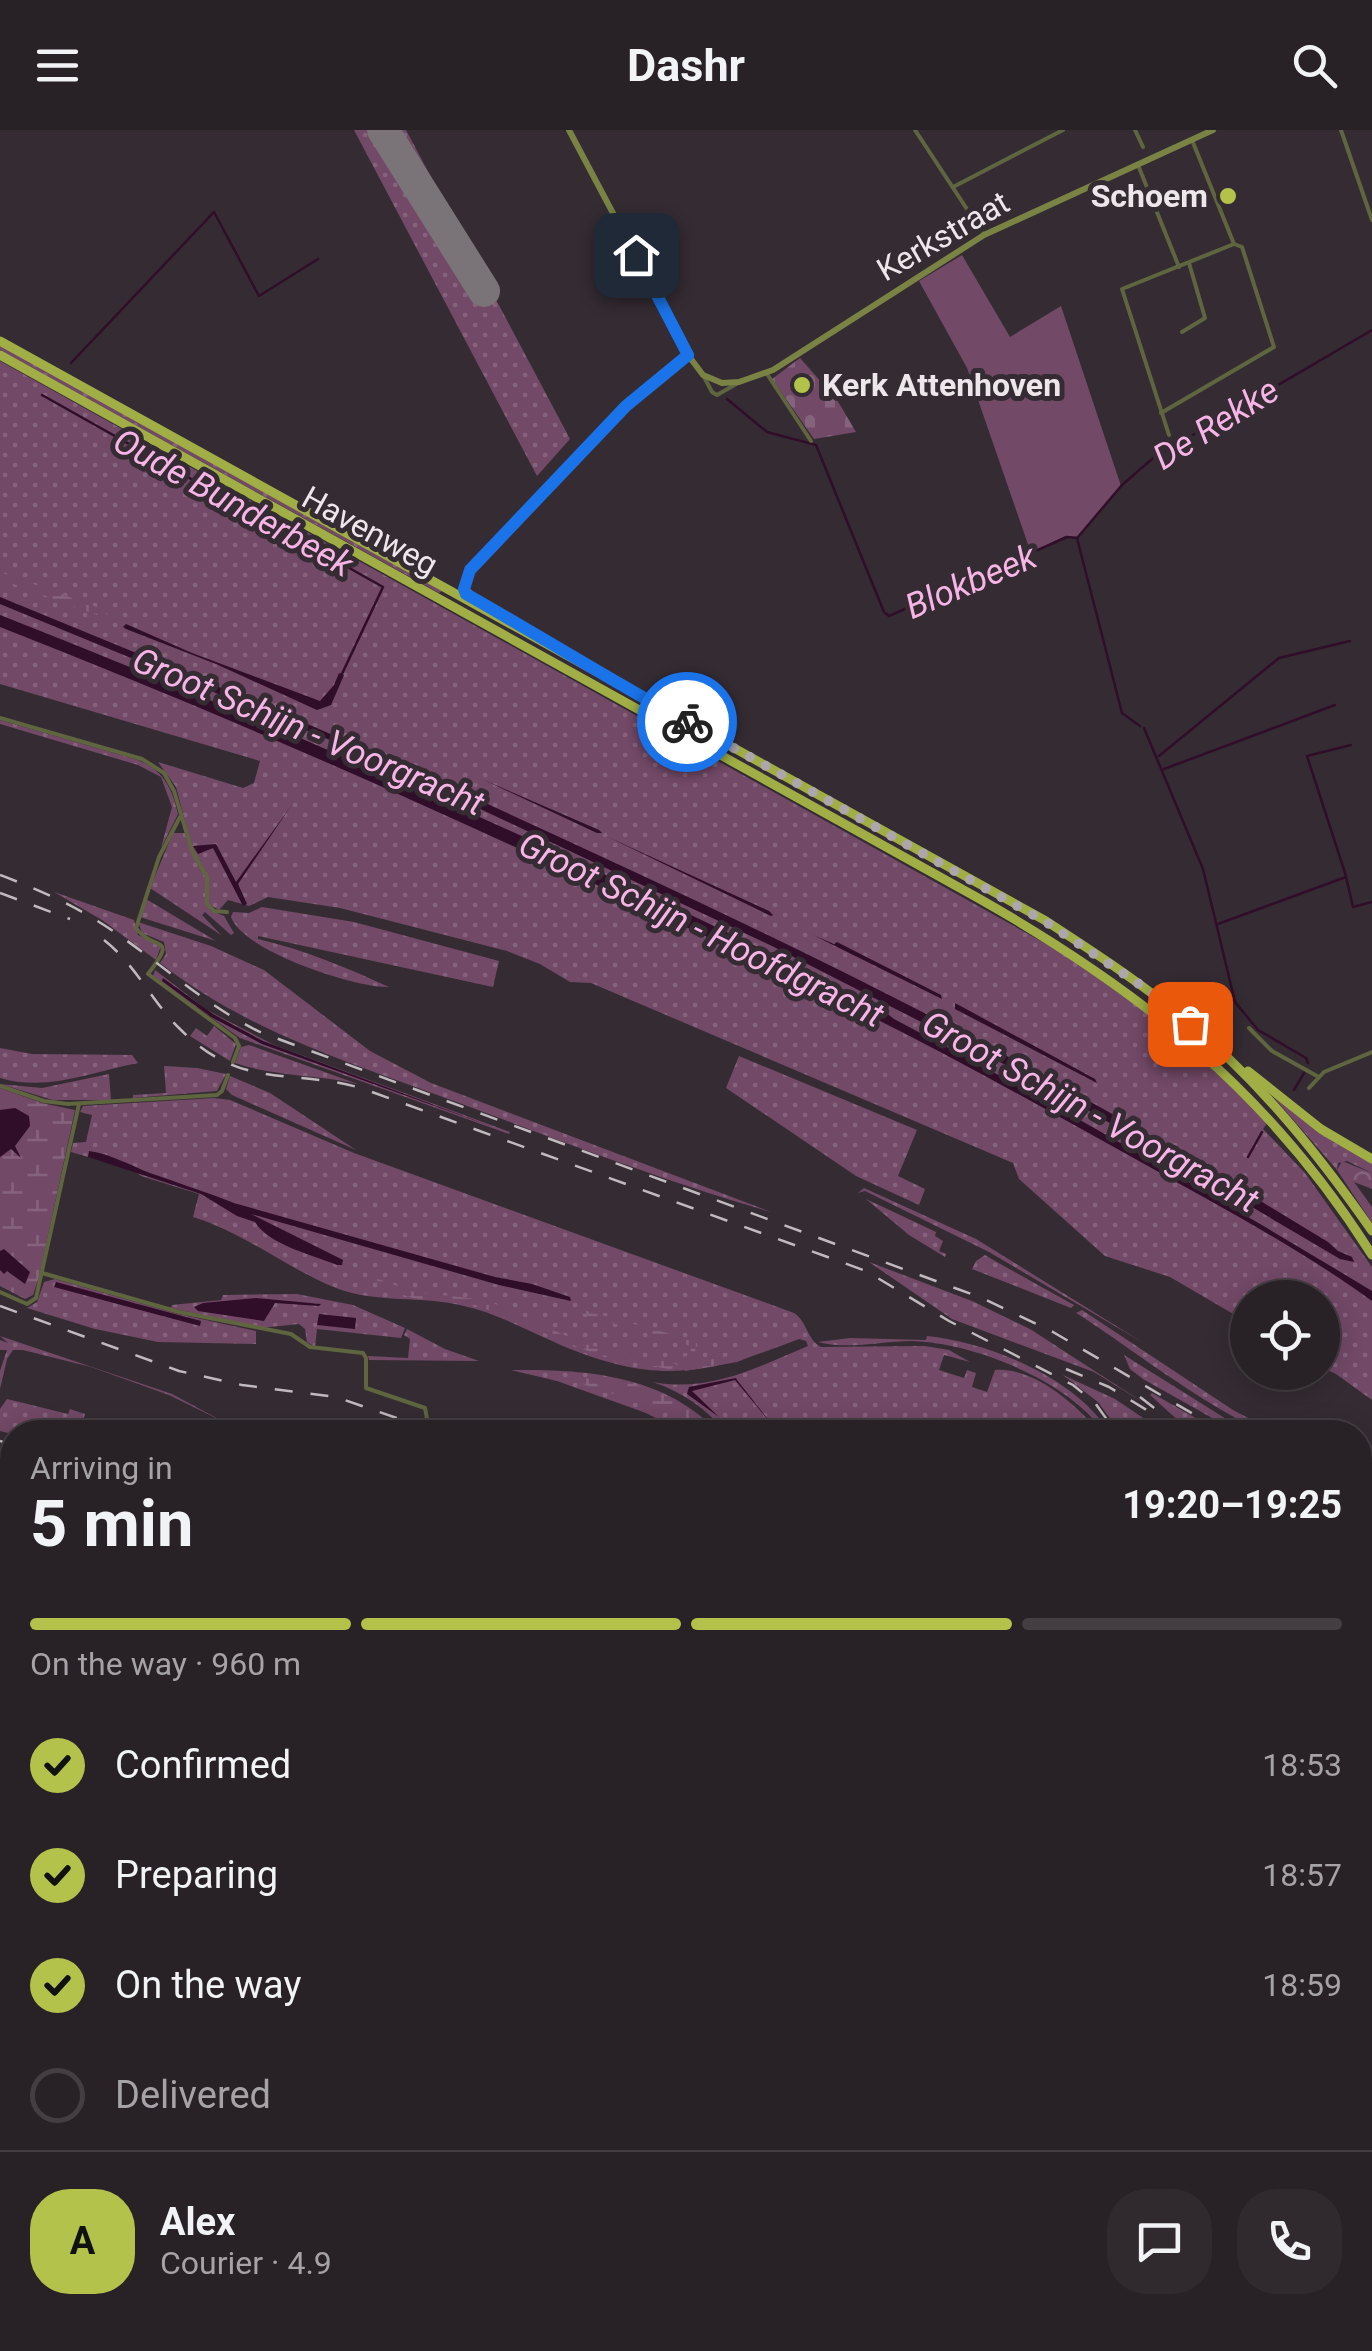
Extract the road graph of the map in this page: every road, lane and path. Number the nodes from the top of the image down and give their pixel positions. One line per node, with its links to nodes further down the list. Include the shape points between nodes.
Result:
1 (569, 130): 19 (main road)
2 (915, 130): 10 (street)
3 (1135, 130): 8 (street)
4 (1214, 130): 7 (main road, Kerkstraat)
5 (1341, 130): 11 (street)
6 (1060, 131): 10 (street)
7 (1192, 140): 9 (main road, Kerkstraat); 13 (street)
8 (1143, 147)
9 (1138, 165): 12 (main road, Kerkstraat); 15 (street)
10 (953, 188): 12 (street)
11 (1372, 220)
12 (984, 235): 20 (main road, Kerkstraat)
13 (1234, 244): 14 (street); 23 (street, via 1242,247 1274,349)
14 (1189, 263): 15 (street); 16 (street, via 1205,318)
15 (1179, 267): 23 (street, via 1122,290)
16 (1182, 332)
17 (0, 341): 26 (highway, Havenweg)
18 (0, 355): 43 (highway, Havenweg, via 1091,966 1169,1023 1274,1124)
19 (688, 355): 21 (main road); 27 (street, via 626,406)
20 (766, 372): 22 (main road, Kerkstraat); 25 (street)
21 (704, 375): 22 (main road); 22 (street, via 717,395)
22 (739, 382)
23 (1161, 414): 24 (street)
24 (1169, 435)
25 (811, 441)
26 (349, 532): 27 (highway, via 447,583); 28 (highway, Havenweg)
27 (470, 570): 28 (highway, via 466,594)
28 (585, 666): 32 (highway, Havenweg, via 1046,922)
29 (0, 718): 30 (street, via 154,765 170,781)
30 (180, 816): 31 (street, via 206,877 207,904); 35 (street, via 158,857 136,928 163,947 148,974 236,1038)
31 (227, 912)
32 (1174, 1010): 41 (highway, via 1310,1120); 42 (highway, Havenweg, via 1284,1115)
33 (1249, 1028): 37 (street)
34 (1372, 1052): 37 (street)
35 (232, 1062)
36 (228, 1075): 40 (street, via 217,1094)
37 (1317, 1076): 39 (street)
38 (0, 1086): 40 (street)
39 (1309, 1088)
40 (79, 1104): 44 (street)
41 (1372, 1159)
42 (1372, 1230)
43 (1372, 1255)
44 (42, 1273): 45 (street, via 31,1304); 46 (street, via 179,1312 291,1334 310,1347 363,1354 366,1388 427,1409)
45 (0, 1292)
46 (428, 1420)

